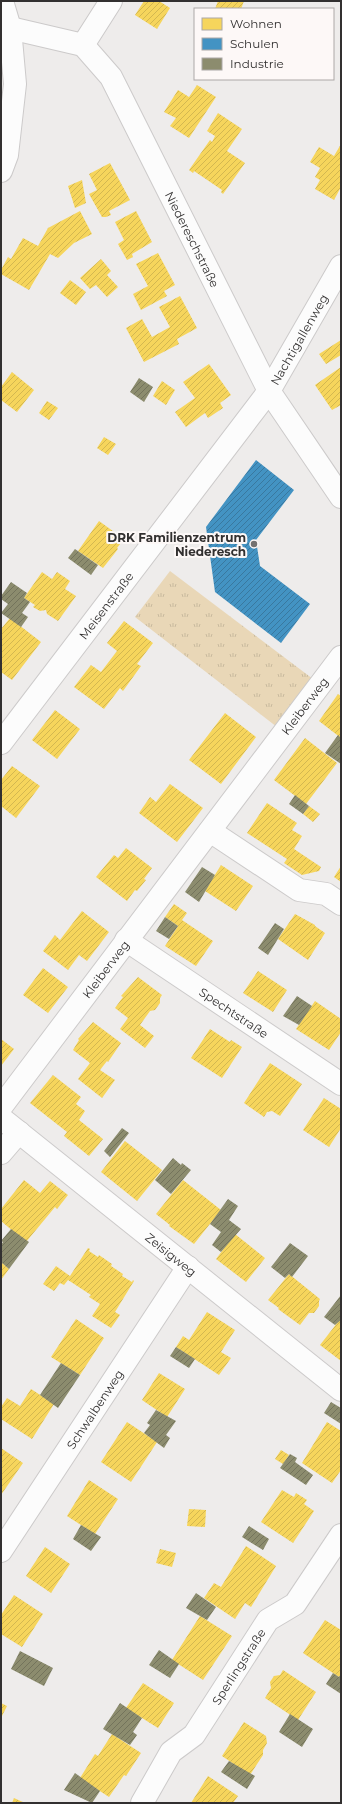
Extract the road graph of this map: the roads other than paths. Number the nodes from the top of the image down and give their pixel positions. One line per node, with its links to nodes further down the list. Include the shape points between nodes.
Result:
1 (2, 1): 3 (street)
2 (111, 1): 4 (street)
3 (10, 28): 4 (street); 5 (street, via 15,84 7,155)
4 (83, 45): 7 (street, Niedereschstraße, via 111,77)
5 (1, 171)
6 (341, 266): 7 (street, Nachtigallenweg)
7 (269, 391): 8 (street, Niedereschstraße); 10 (street, Meisenstraße)
8 (341, 497)
9 (341, 657): 11 (street, Kleiberweg)
10 (1, 743)
11 (210, 831): 12 (street, via 299,890 326,894); 13 (street, Kleiberweg)
12 (341, 904)
13 (126, 940): 14 (street, Spechtstraße); 15 (street, Kleiberweg)
14 (341, 1084)
15 (1, 1107)
16 (1, 1118): 17 (street, Zeisigweg)
17 (18, 1132): 18 (street); 19 (street, Zeisigweg)
18 (1, 1153)
19 (188, 1267): 20 (street, Zeisigweg); 22 (street, Schwalbenweg)
20 (341, 1390)
21 (341, 1535): 23 (street, Sperlingstraße, via 295,1604 268,1620 194,1735 171,1752)
22 (1, 1550)
23 (142, 1803)

